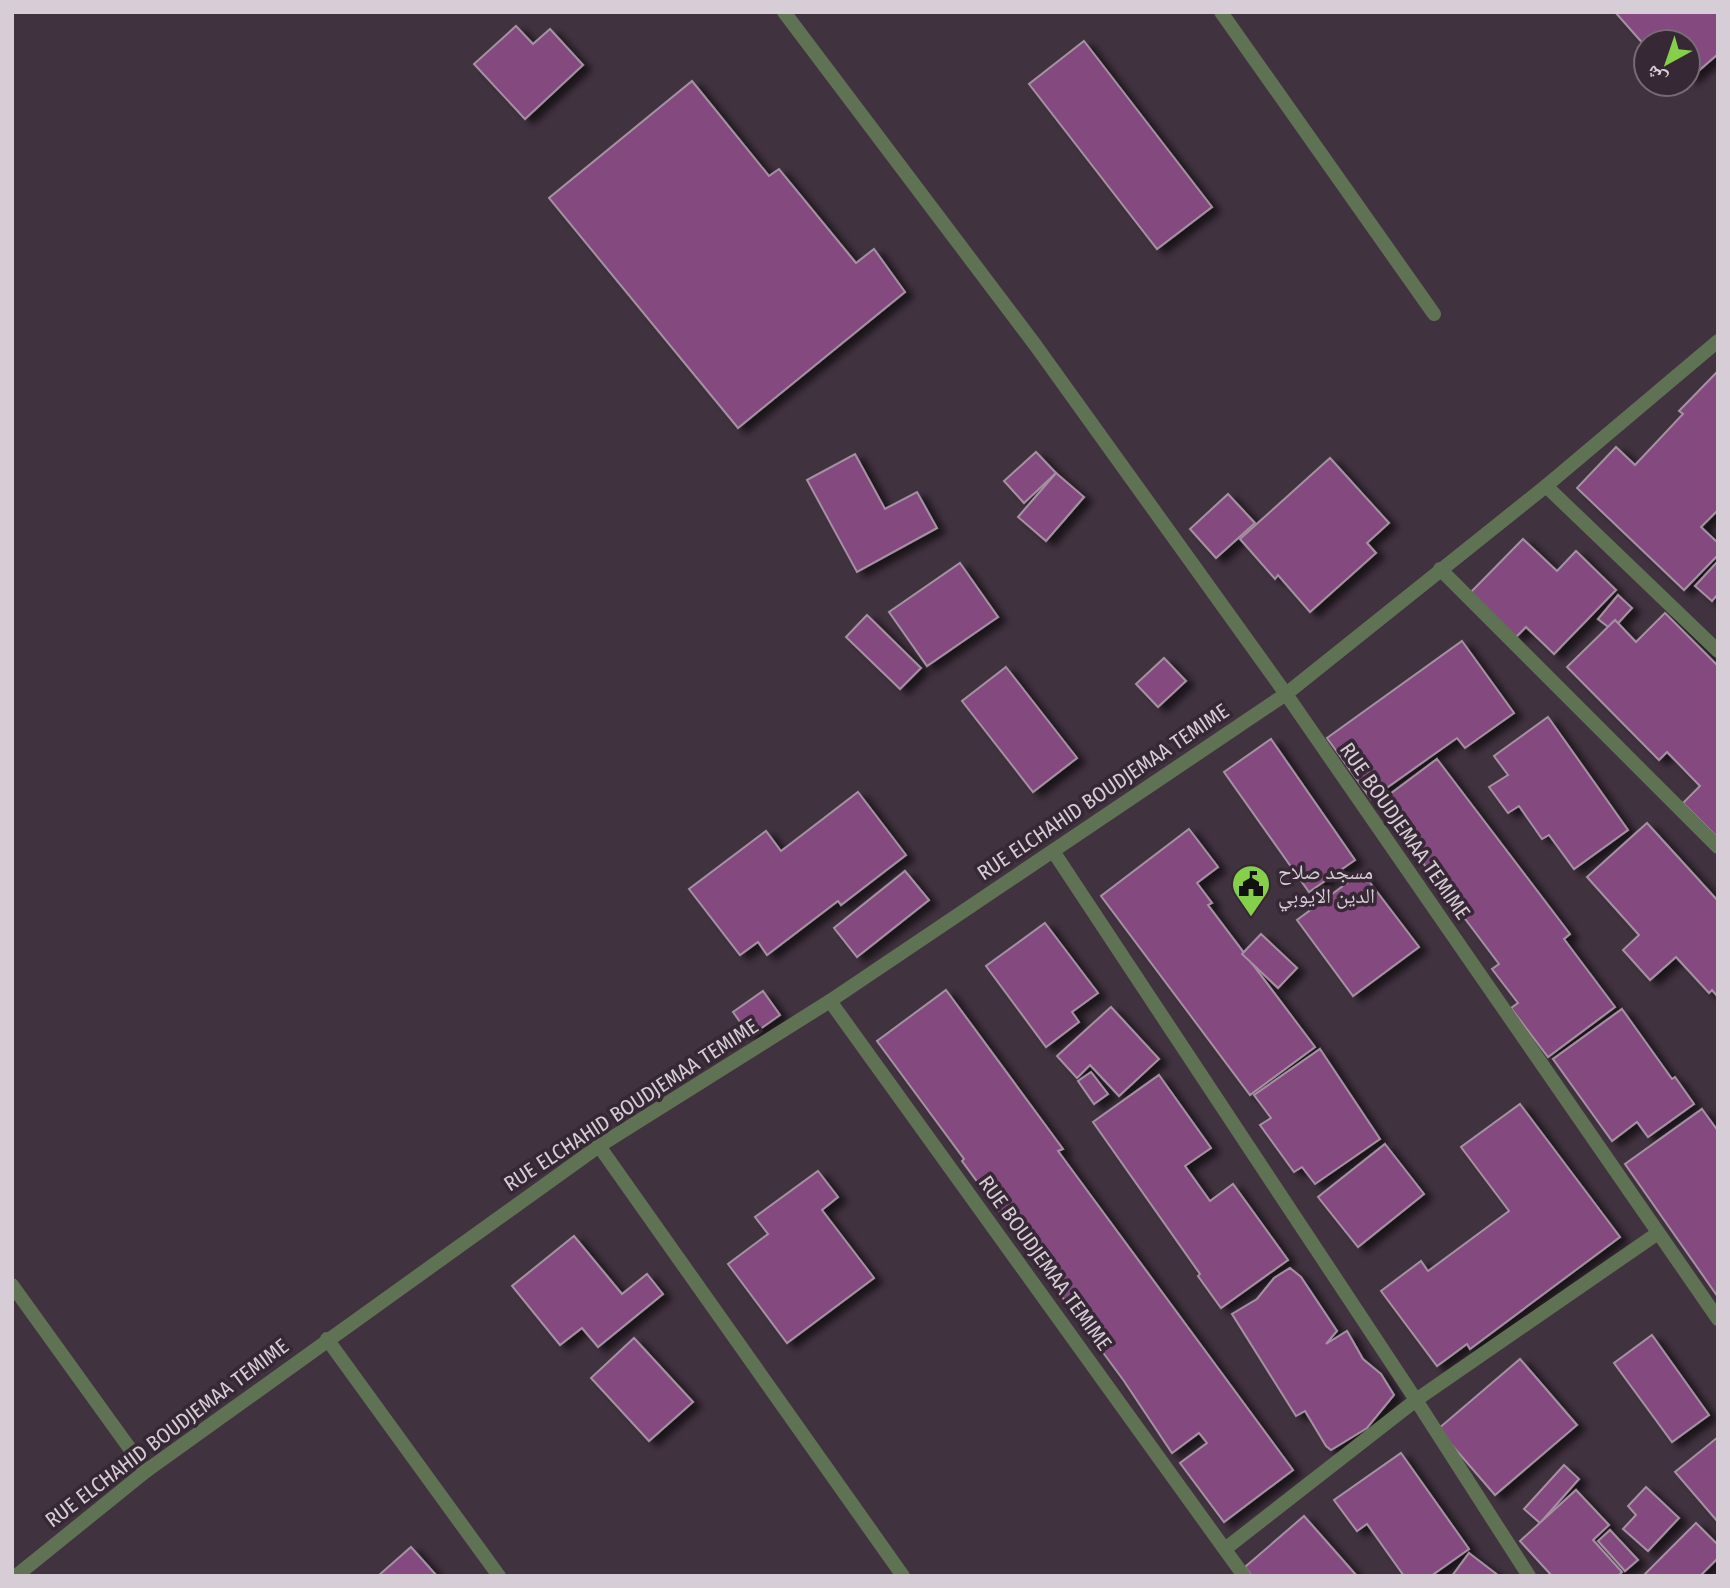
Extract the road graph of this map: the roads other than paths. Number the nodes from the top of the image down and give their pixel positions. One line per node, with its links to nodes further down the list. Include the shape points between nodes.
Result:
1 (784, 12): 8 (street, RUE BOUDJEMAA TEMIME, via 1035,346)
2 (1221, 12): 3 (street)
3 (1434, 314)
4 (1718, 341): 5 (street, RUE ELCHAHID BOUDJEMAA TEMIME)
5 (1546, 486): 6 (street, RUE ELCHAHID BOUDJEMAA TEMIME); 7 (street)
6 (1440, 569): 8 (street, RUE ELCHAHID BOUDJEMAA TEMIME); 9 (street)
7 (1718, 651)
8 (1286, 694): 10 (street, RUE ELCHAHID BOUDJEMAA TEMIME); 13 (street, RUE BOUDJEMAA TEMIME)
9 (1718, 847)
10 (1053, 851): 11 (street, RUE ELCHAHID BOUDJEMAA TEMIME); 17 (street)
11 (830, 1002): 12 (street, RUE ELCHAHID BOUDJEMAA TEMIME); 19 (street, RUE BOUDJEMAA TEMIME)
12 (599, 1146): 16 (street, RUE ELCHAHID BOUDJEMAA TEMIME); 22 (street)
13 (1658, 1233): 15 (street, RUE BOUDJEMAA TEMIME); 17 (street)
14 (12, 1285): 18 (street)
15 (1718, 1320)
16 (327, 1339): 18 (street, RUE ELCHAHID BOUDJEMAA TEMIME); 21 (street)
17 (1416, 1400): 19 (street); 24 (street)
18 (146, 1471): 20 (street, RUE ELCHAHID BOUDJEMAA TEMIME)
19 (1225, 1549): 23 (street, RUE BOUDJEMAA TEMIME)
20 (16, 1576)
21 (499, 1576)
22 (903, 1576)
23 (1244, 1576)
24 (1529, 1576)

